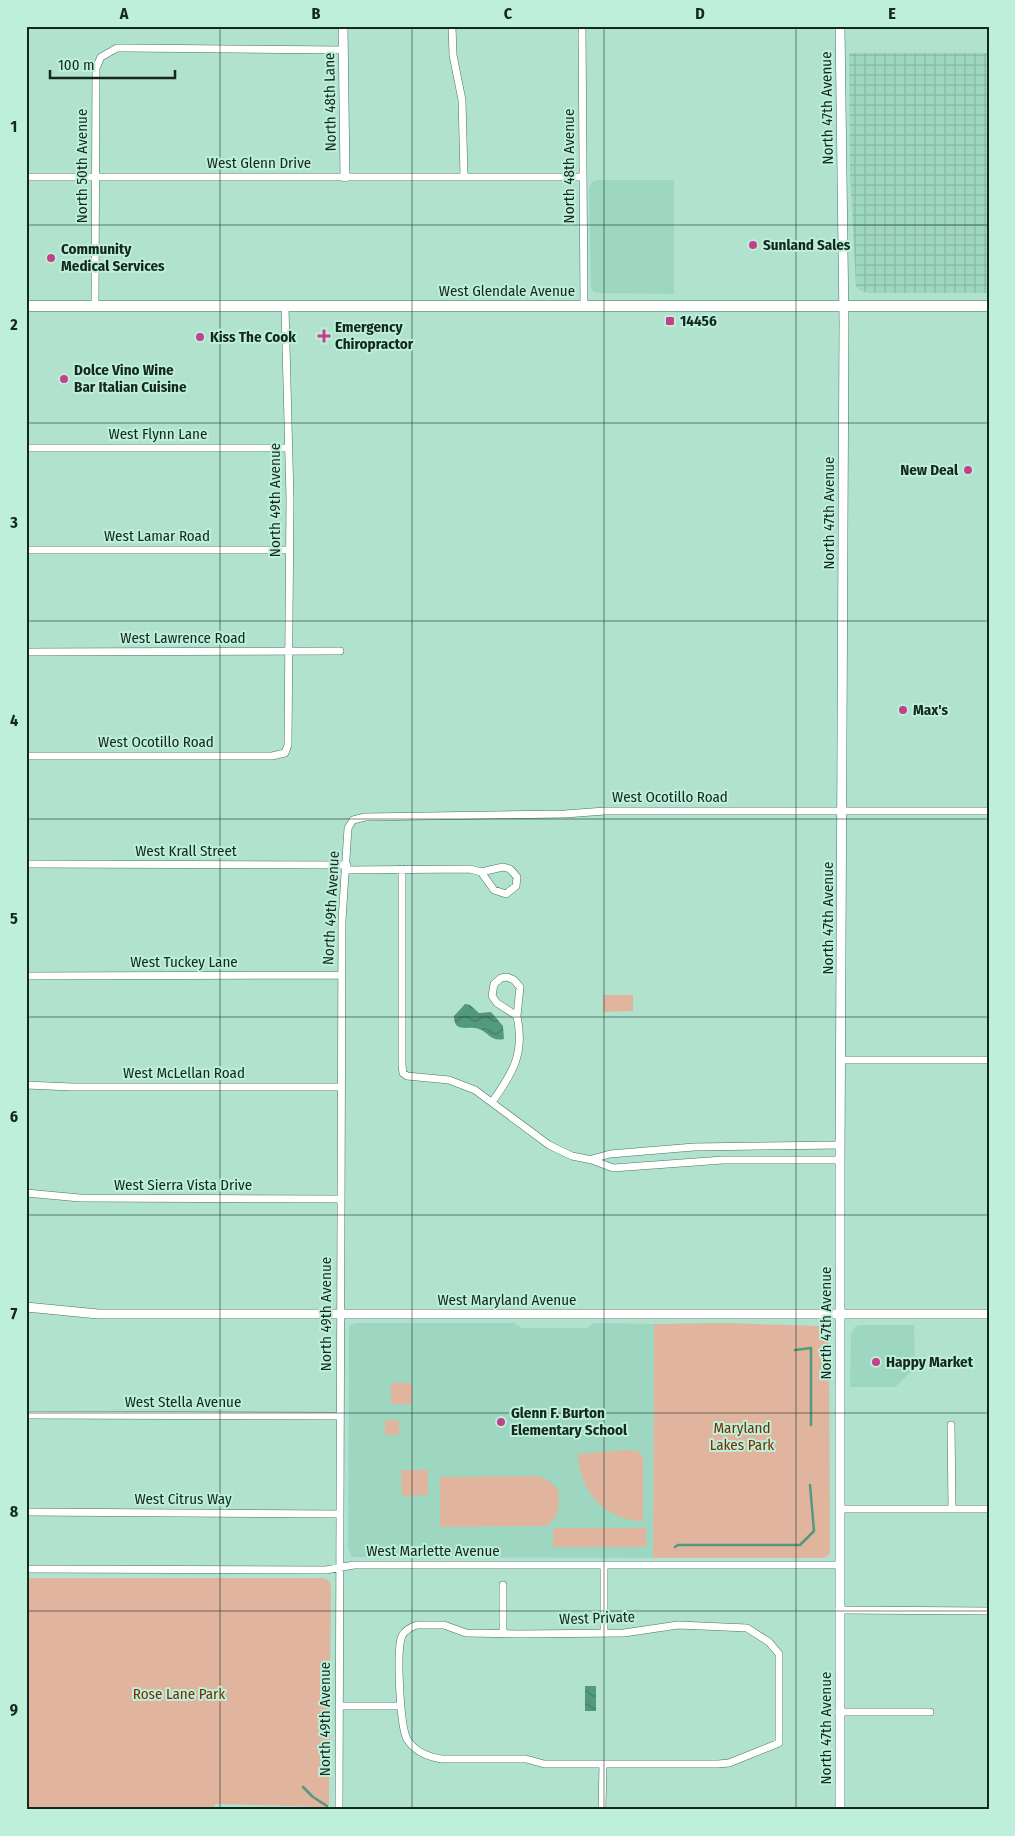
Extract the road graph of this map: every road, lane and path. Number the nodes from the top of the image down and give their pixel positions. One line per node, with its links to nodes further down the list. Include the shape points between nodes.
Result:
1 (343, 26): 5 (street, North 48th Lane)
2 (452, 26): 6 (street, via 453,55 462,100)
3 (582, 26): 10 (street, North 48th Avenue)
4 (840, 26): 14 (street, North 47th Avenue)
5 (343, 50): 8 (street, North 50th Avenue, via 117,48 101,56 96,68); 9 (street, North 48th Lane)
6 (464, 176): 9 (street, West Glenn Drive); 10 (street, West Glenn Drive)
7 (26, 177): 8 (street, West Glenn Drive)
8 (96, 177): 9 (street, West Glenn Drive); 12 (street, North 50th Avenue)
9 (345, 177)
10 (583, 177): 13 (street, North 48th Avenue)
11 (26, 306): 12 (main road, West Glendale Avenue)
12 (95, 306): 16 (main road, West Glendale Avenue)
13 (584, 306): 14 (main road, West Glendale Avenue); 16 (main road, West Glendale Avenue)
14 (844, 306): 15 (main road, West Glendale Avenue); 26 (street, North 47th Avenue)
15 (989, 306)
16 (285, 307): 18 (street, North 49th Avenue)
17 (26, 448): 18 (street, West Flynn Lane)
18 (289, 448): 20 (street, North 49th Avenue)
19 (26, 550): 20 (street, West Lamar Road)
20 (288, 550): 22 (street, North 49th Avenue)
21 (26, 652): 22 (street, West Lawrence Road)
22 (289, 652): 23 (street, West Lawrence Road); 24 (street, North 49th Avenue, via 288,745)
23 (340, 652)
24 (285, 753): 25 (street, West Ocotillo Road, via 272,756)
25 (26, 756)
26 (842, 810): 27 (street, West Ocotillo Road); 28 (street, West Ocotillo Road, via 605,811 365,817); 36 (street, North 47th Avenue)
27 (989, 810)
28 (353, 820): 30 (street, North 49th Avenue, via 348,828)
29 (26, 864): 30 (street, West Krall Street)
30 (346, 868): 31 (street, West Krall Street); 33 (street, North 49th Avenue)
31 (402, 869): 32 (street, West Krall Street, via 470,869); 40 (street, via 403,1073 413,1078 457,1082)
32 (481, 872): 32 (street, West Krall Street, via 498,893 509,893 516,886 516,874 508,867)
33 (342, 975): 34 (street, West Tuckey Lane); 39 (street, North 49th Avenue)
34 (26, 976)
35 (517, 1016): 35 (street, via 520,987 512,978 501,978 492,987 493,999); 40 (street, via 521,1039 519,1055 509,1078)
36 (841, 1060): 37 (street); 41 (street, North 47th Avenue)
37 (989, 1060)
38 (26, 1085): 39 (street, West McLellan Road)
39 (341, 1087): 45 (street, North 49th Avenue)
40 (492, 1102): 42 (street, via 549,1145 572,1156)
41 (840, 1145): 42 (street, via 694,1147 610,1154); 43 (street, North 47th Avenue)
42 (592, 1160): 43 (street, via 613,1168 723,1160)
43 (840, 1160): 48 (street, North 47th Avenue)
44 (26, 1193): 45 (street, West Sierra Vista Drive, via 80,1198)
45 (340, 1198): 47 (street, North 49th Avenue)
46 (26, 1307): 47 (street, West Maryland Avenue, via 98,1314)
47 (340, 1314): 48 (street, West Maryland Avenue); 51 (street, North 49th Avenue)
48 (840, 1314): 49 (street, West Maryland Avenue); 53 (street, North 47th Avenue)
49 (989, 1314)
50 (26, 1414): 51 (street, West Stella Avenue)
51 (339, 1416): 57 (street, North 49th Avenue)
52 (951, 1425): 54 (street)
53 (840, 1509): 54 (street); 59 (street, North 47th Avenue)
54 (952, 1509): 55 (street)
55 (989, 1509)
56 (26, 1512): 57 (street, West Citrus Way)
57 (339, 1514): 60 (street, North 49th Avenue)
58 (604, 1565): 59 (street, West Marlette Avenue); 60 (street, West Marlette Avenue); 65 (street)
59 (840, 1565): 63 (street, North 47th Avenue)
60 (340, 1566): 61 (street, West Marlette Avenue, via 326,1570); 67 (street, North 49th Avenue)
61 (26, 1569)
62 (503, 1584): 66 (street)
63 (839, 1610): 64 (street); 69 (street, North 47th Avenue)
64 (989, 1611)
65 (604, 1633): 66 (street, West Private); 71 (street, West Private, via 674,1625 741,1626 755,1631 779,1654 778,1743 729,1762)
66 (503, 1634): 68 (street, West Private, via 466,1633 444,1625 417,1625 408,1630 401,1643)
67 (339, 1706): 68 (street); 72 (street, North 49th Avenue)
68 (400, 1706): 71 (street, via 405,1733 416,1750 442,1760 526,1759 544,1764)
69 (839, 1712): 70 (street); 74 (street, North 47th Avenue)
70 (930, 1712)
71 (603, 1764): 73 (street)
72 (339, 1810)
73 (602, 1810)
74 (840, 1810)

